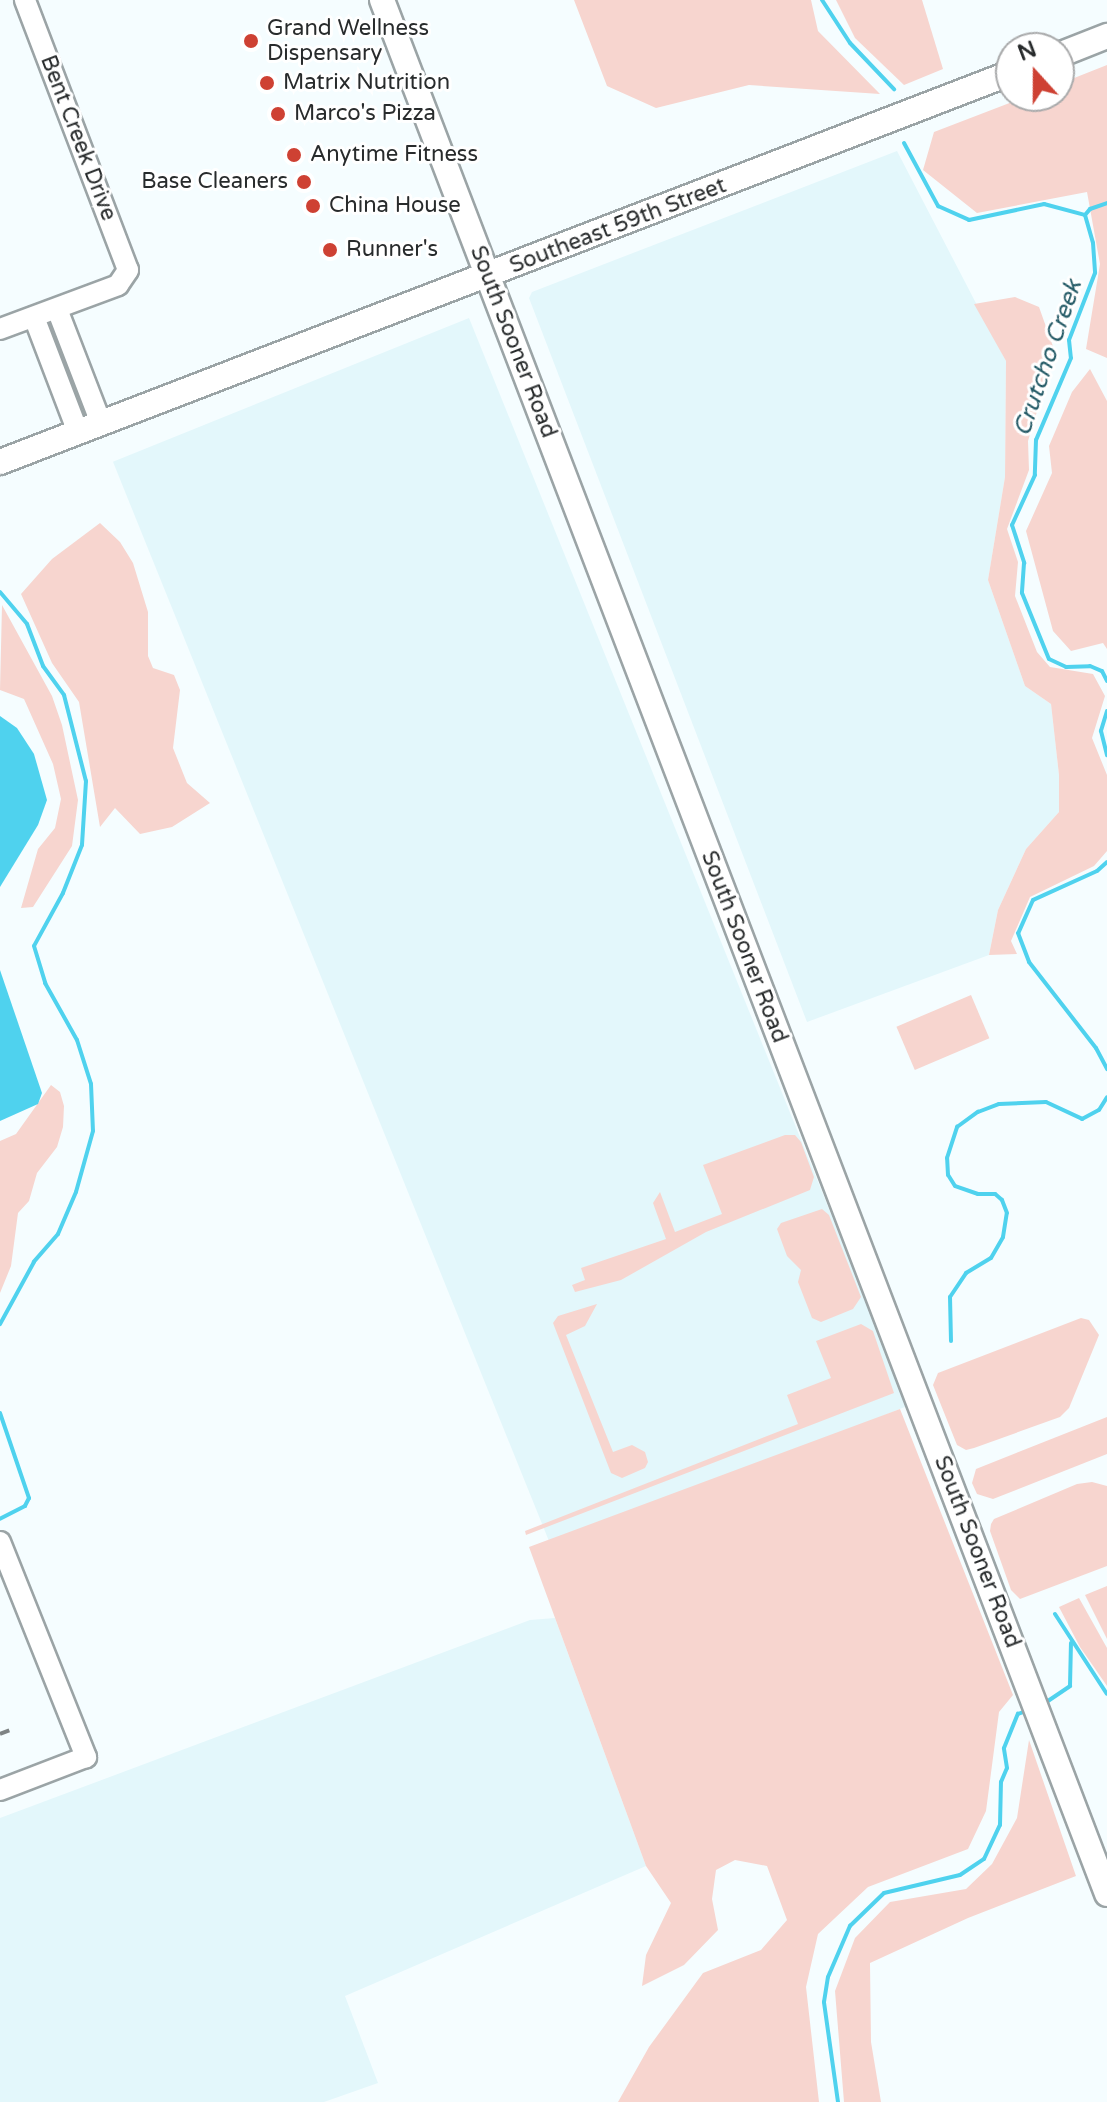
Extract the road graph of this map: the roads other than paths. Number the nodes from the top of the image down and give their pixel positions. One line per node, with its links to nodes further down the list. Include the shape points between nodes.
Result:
1 (25, 0): 7 (street, Bent Creek Drive, via 126,263 126,277 118,285)
2 (382, 0): 6 (main road, South Sooner Road)
3 (1107, 36): 4 (main road)
4 (1075, 49)
5 (995, 79): 6 (main road, Southeast 59th Street)
6 (488, 277): 10 (main road, Southeast 59th Street); 14 (main road, South Sooner Road)
7 (57, 309): 8 (street); 10 (street)
8 (34, 317): 9 (street); 10 (street)
9 (0, 329)
10 (89, 428): 11 (main road, Southeast 59th Street)
11 (0, 462)
12 (0, 1542): 13 (street, via 86,1757)
13 (0, 1790)
14 (1107, 1894)

